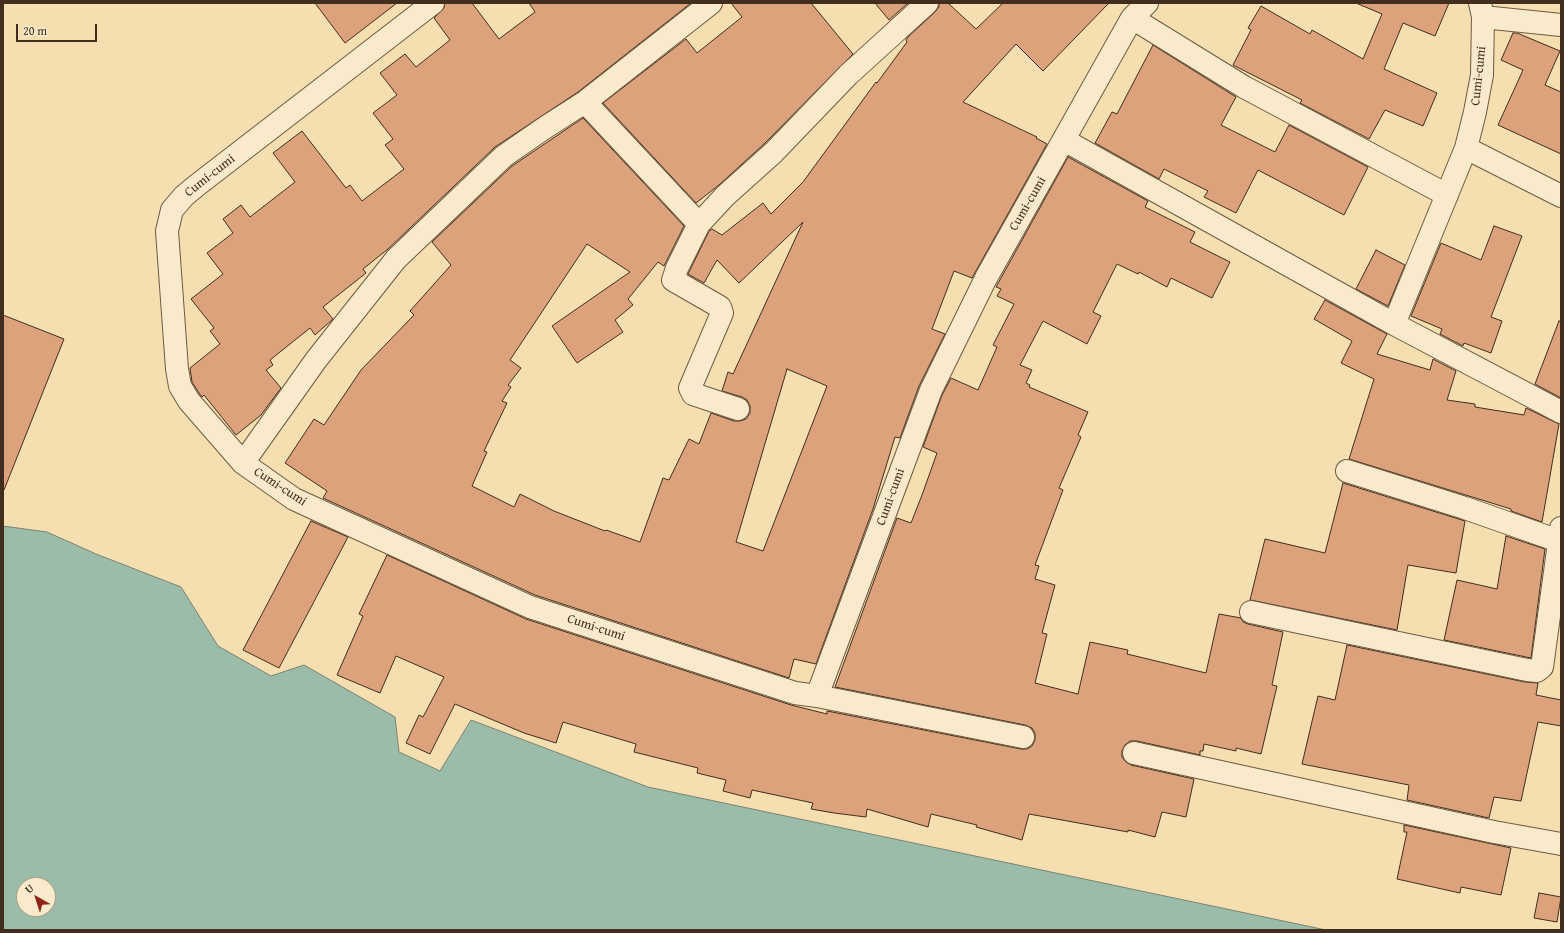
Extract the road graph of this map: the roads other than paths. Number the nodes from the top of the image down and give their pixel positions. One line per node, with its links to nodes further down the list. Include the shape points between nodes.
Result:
1 (433, 3): 16 (street, Cumi-cumi, via 196,186 172,210 167,231 180,386 189,401)
2 (710, 3): 7 (street)
3 (927, 3): 12 (street, via 848,75 774,152 725,196)
4 (1139, 8): 8 (street, Cumi-cumi); 10 (street, via 1244,87)
5 (1482, 10): 6 (street); 9 (street, Cumi-cumi, via 1482,76)
6 (1561, 25)
7 (585, 102): 12 (street); 16 (street, via 504,156 396,259 316,360)
8 (1064, 140): 13 (street); 20 (street, Cumi-cumi, via 986,278 931,390)
9 (1466, 148): 10 (street, Cumi-cumi); 11 (street)
10 (1447, 195): 13 (street, Cumi-cumi)
11 (1561, 196)
12 (699, 224): 14 (street, via 673,280 720,307 722,313 690,388 693,394)
13 (1394, 324): 15 (street)
14 (738, 409)
15 (1561, 412)
16 (243, 463): 20 (street, Cumi-cumi, via 294,499 530,607 795,693)
17 (1347, 471): 18 (street, via 1464,508)
18 (1560, 534): 19 (street, via 1542,667 1537,671)
19 (1251, 612)
20 (817, 696): 21 (street)
21 (1023, 737)
22 (1134, 753): 23 (street, via 1494,832)
23 (1561, 844)

